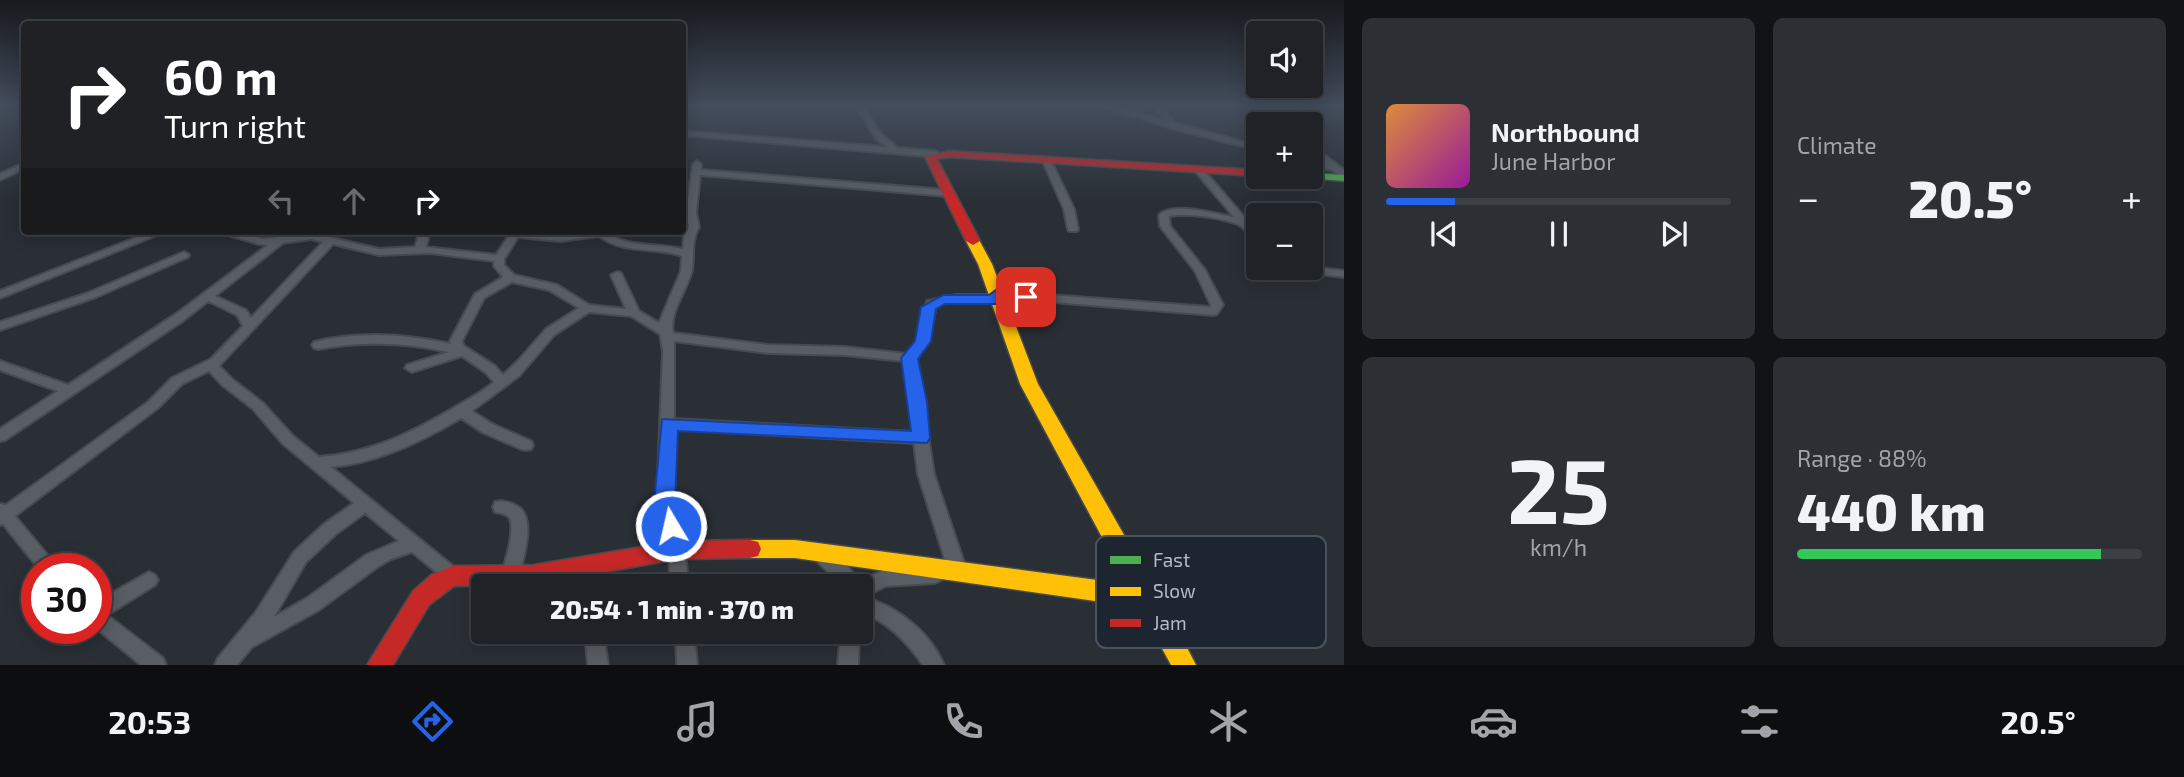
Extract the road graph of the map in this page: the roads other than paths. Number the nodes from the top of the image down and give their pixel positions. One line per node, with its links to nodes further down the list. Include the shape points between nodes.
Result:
1 (733, 137): 5 (street)
2 (879, 137): 5 (street)
3 (1217, 137): 4 (street)
4 (1246, 145)
5 (895, 150): 6 (street)
6 (936, 154): 8 (street); 16 (street, via 930,157)
7 (1323, 158): 13 (street)
8 (1046, 159): 11 (street); 19 (street)
9 (21, 167): 15 (street)
10 (1323, 167): 13 (street)
11 (1198, 169): 12 (street); 17 (street)
12 (1246, 172)
13 (1341, 174): 14 (street)
14 (1323, 175)
15 (0, 177)
16 (947, 193): 31 (street, via 695,170); 40 (street)
17 (1244, 222): 18 (street); 40 (street, via 1183,211 1164,215 1166,226 1206,279 1217,305 1213,311)
18 (1246, 224)
19 (1073, 229)
20 (152, 235): 38 (street)
21 (238, 235): 29 (street, via 259,242)
22 (299, 235): 29 (street)
23 (424, 235): 30 (street)
24 (515, 235): 33 (street)
25 (538, 235): 26 (street)
26 (576, 235)
27 (604, 235): 31 (street, via 611,241)
28 (332, 238): 30 (street, via 379,252); 44 (street)
29 (280, 240): 39 (street)
30 (419, 250): 33 (street)
31 (688, 254): 45 (street, via 687,271)
32 (184, 255): 43 (street, via 92,295)
33 (499, 259): 37 (street, via 499,266)
34 (1323, 272): 35 (street)
35 (1344, 274)
36 (617, 275): 42 (street)
37 (510, 278): 41 (street, via 553,287); 47 (street, via 476,300 456,341)
38 (0, 295)
39 (208, 297): 44 (street, via 242,313); 53 (street)
40 (997, 297): 48 (street, via 931,303 923,341); 63 (street, via 1029,384)
41 (586, 308): 42 (street); 52 (street, via 551,332)
42 (634, 313): 45 (street)
43 (0, 326)
44 (249, 327): 50 (street)
45 (665, 334): 48 (street, via 768,349); 55 (street)
46 (318, 345): 47 (street, via 373,337 417,340)
47 (461, 351): 51 (street); 52 (street, via 490,369)
48 (910, 358): 57 (street)
49 (0, 365): 53 (street)
50 (211, 365): 59 (street); 62 (street, via 177,381 153,405)
51 (412, 368)
52 (502, 383): 54 (street)
53 (69, 390): 56 (street)
54 (460, 410): 58 (street); 59 (street, via 378,451)
55 (669, 424): 57 (street); 65 (street, via 665,503)
56 (0, 436)
57 (920, 438): 69 (street)
58 (526, 445)
59 (315, 463): 60 (street)
60 (366, 503): 64 (street); 83 (street, via 300,557)
61 (501, 506): 70 (street, via 513,511 519,524)
62 (1, 514): 67 (street)
63 (1115, 536)
64 (415, 544): 75 (street); 83 (street, via 373,557 312,604)
65 (677, 550): 66 (street); 68 (street); 73 (street)
66 (818, 551): 69 (street); 74 (street)
67 (36, 553)
68 (581, 565): 71 (street); 72 (street)
69 (952, 568): 78 (street, via 929,577 884,578); 79 (street)
70 (510, 574)
71 (523, 574)
72 (583, 574)
73 (678, 574)
74 (844, 574)
75 (453, 576): 76 (street); 88 (street, via 421,598)
76 (471, 576)
77 (149, 580): 80 (street)
78 (873, 584)
79 (1096, 591)
80 (112, 604)
81 (873, 610): 94 (street, via 911,635)
82 (112, 628): 89 (street)
83 (245, 642): 90 (street)
84 (595, 644): 91 (street)
85 (686, 644): 92 (street)
86 (849, 644): 93 (street)
87 (1177, 648): 95 (street)
88 (385, 663)
89 (156, 665)
90 (225, 665)
91 (598, 665)
92 (687, 665)
93 (848, 665)
94 (934, 665)
95 (1186, 665)

